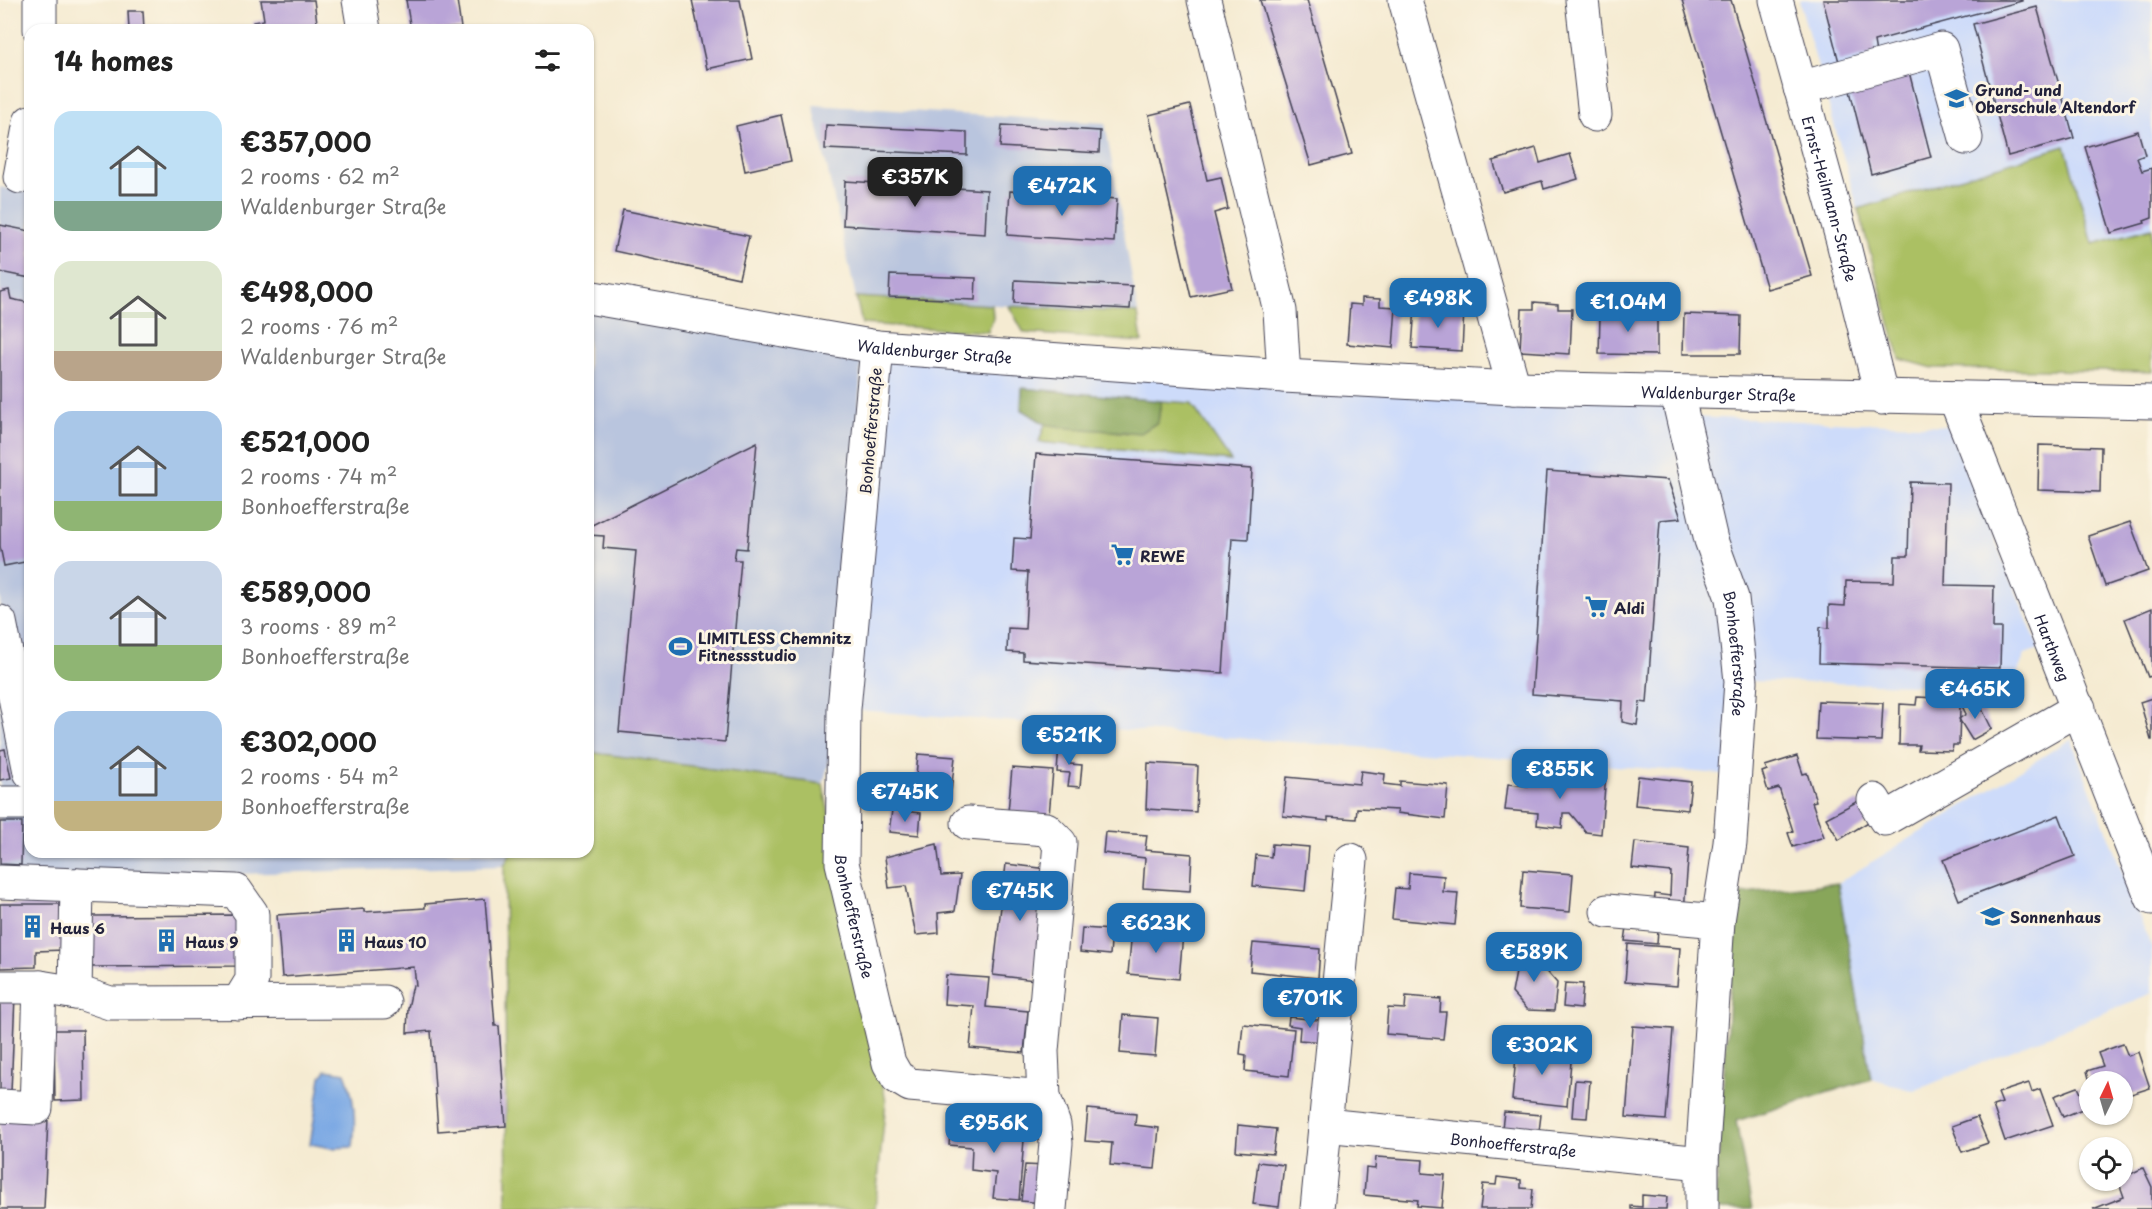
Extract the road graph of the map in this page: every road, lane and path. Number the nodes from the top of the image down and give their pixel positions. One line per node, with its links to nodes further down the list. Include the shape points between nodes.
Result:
1 (40, 0): 7 (street)
2 (359, 0): 8 (street)
3 (1204, 0): 16 (street, via 1280,311)
4 (1405, 0): 17 (street)
5 (1582, 0): 10 (street)
6 (1776, 0): 9 (street, Ernst-Heilmann-Straße)
7 (40, 24)
8 (363, 24)
9 (1814, 83): 11 (street, via 1941,49); 19 (street, Ernst-Heilmann-Straße)
10 (1595, 115)
11 (1966, 138)
12 (24, 147): 13 (street)
13 (17, 176)
14 (594, 298): 15 (street, Waldenburger Straße)
15 (877, 347): 16 (street, Waldenburger Straße); 40 (street, Bonhoefferstraße, via 844,709 842,863 890,1063 897,1077 910,1085)
16 (1284, 376): 17 (street, Waldenburger Straße)
17 (1514, 388): 18 (street, Waldenburger Straße)
18 (1677, 393): 19 (street, Waldenburger Straße); 34 (street, Bonhoefferstraße, via 1711,540 1732,598 1742,681 1730,843)
19 (1882, 398): 20 (street, Waldenburger Straße)
20 (1954, 398): 21 (street, Waldenburger Straße); 23 (street, Harthweg)
21 (2152, 402)
22 (0, 622): 24 (street)
23 (2079, 708): 25 (street, via 1885,819); 32 (street, Harthweg)
24 (24, 741)
25 (1874, 800)
26 (0, 803): 27 (street)
27 (24, 803)
28 (968, 823): 40 (street, via 1046,830 1060,843 1042,1051)
29 (1351, 860): 42 (street)
30 (0, 882): 31 (street)
31 (77, 885): 37 (street); 39 (street, via 236,891 252,914 252,980)
32 (2152, 898)
33 (1607, 911): 34 (street)
34 (1718, 921): 43 (street, Bonhoefferstraße)
35 (0, 987): 36 (street)
36 (40, 987): 37 (street); 41 (street, via 36,1108)
37 (75, 993): 39 (street, via 110,1003)
38 (384, 1002): 39 (street)
39 (238, 1003)
40 (1044, 1097): 44 (street, via 1056,1143)
41 (0, 1106)
42 (1325, 1125): 43 (street, Bonhoefferstraße); 45 (street)
43 (1702, 1163): 46 (street, Bonhoefferstraße)
44 (1050, 1209)
45 (1317, 1209)
46 (1702, 1209)

